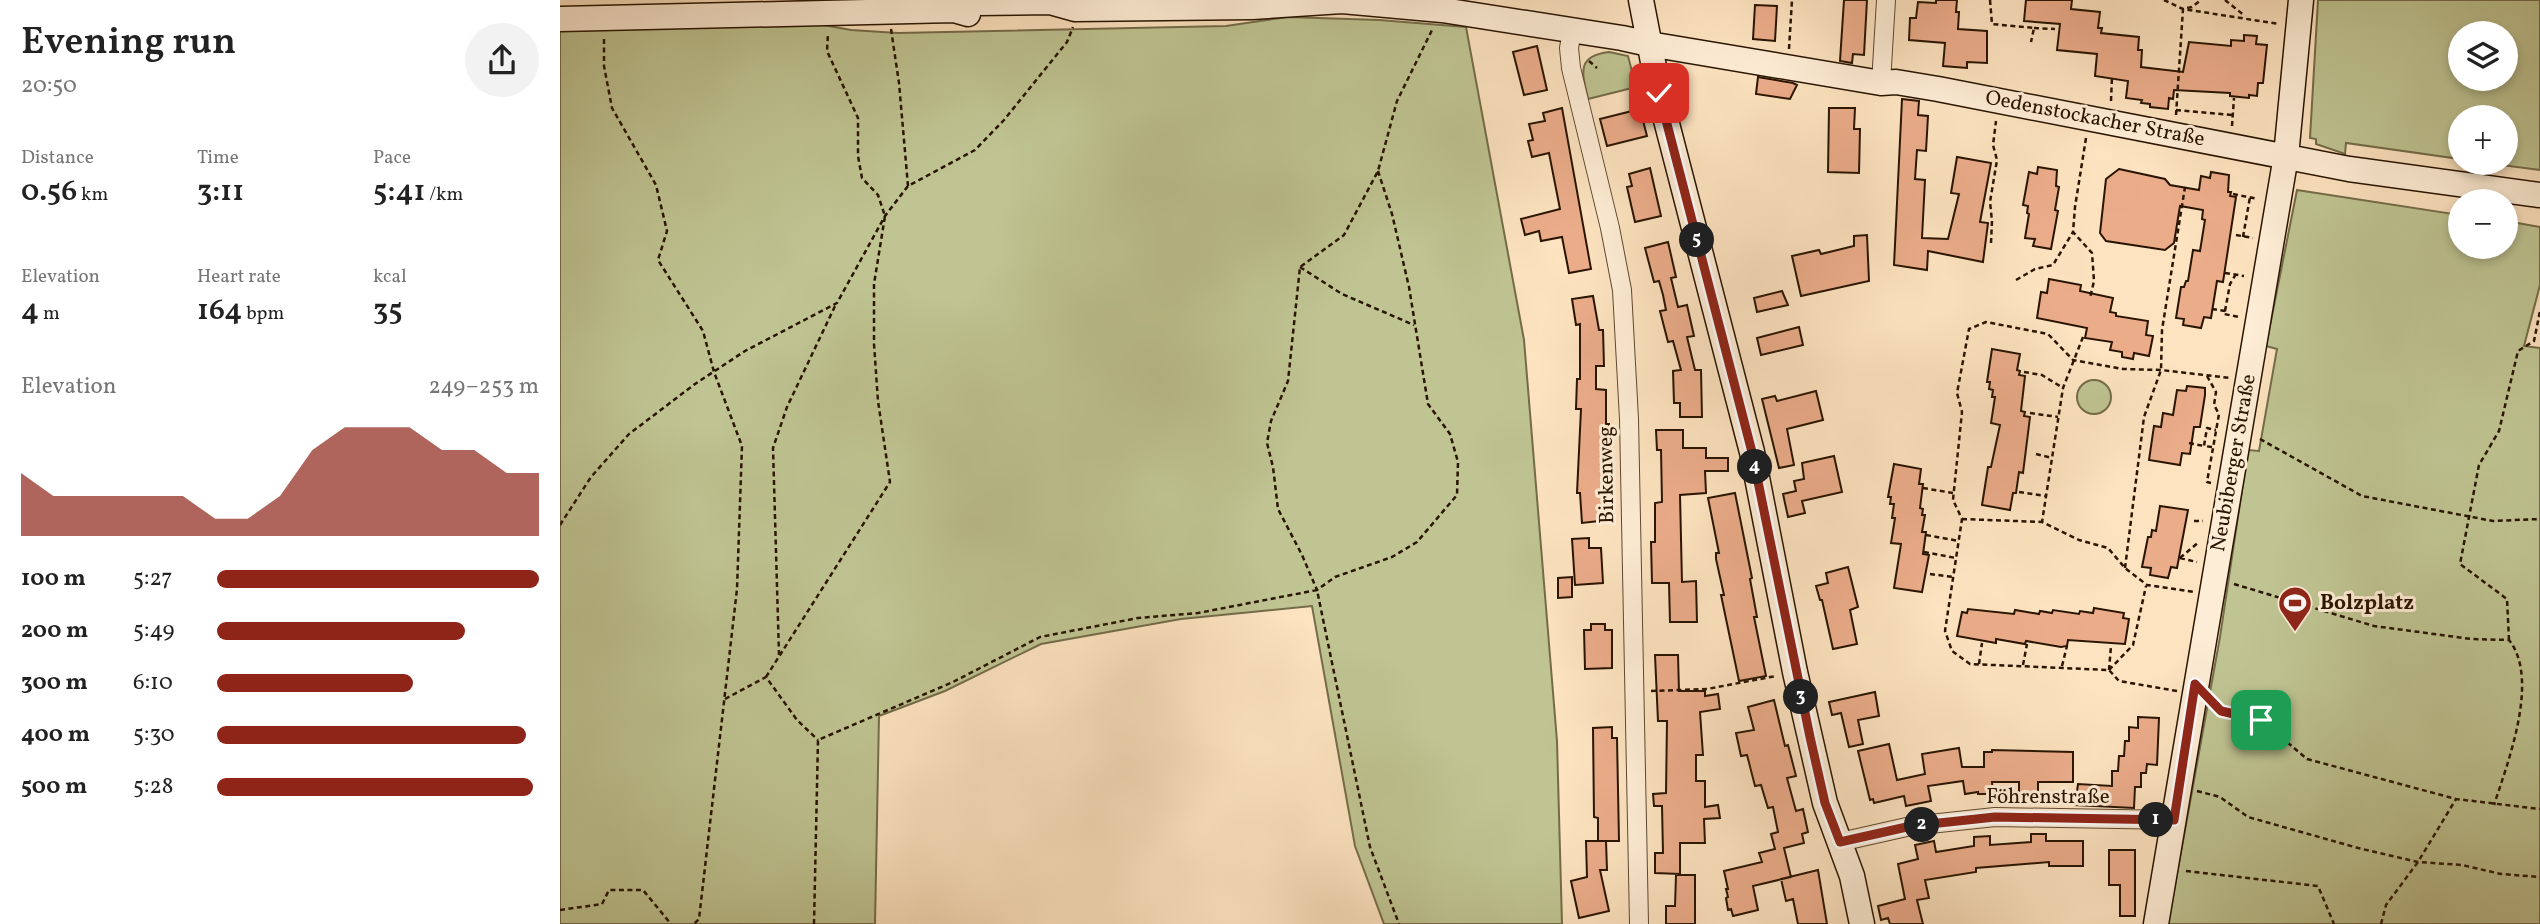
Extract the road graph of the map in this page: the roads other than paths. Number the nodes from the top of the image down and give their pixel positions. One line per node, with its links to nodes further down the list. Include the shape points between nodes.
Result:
1 (1641, 0): 7 (street)
2 (1886, 0): 8 (street)
3 (2301, 0): 9 (street, Neubiberger Straße)
4 (1166, 4): 5 (street, Oedenstockacher Straße, via 1074,9 1050,2 976,3 954,10); 6 (street, Oedenstockacher Straße, via 1342,1 1442,10)
5 (560, 19)
6 (1572, 31): 7 (street, Oedenstockacher Straße); 13 (street, Birkenweg, via 1572,68 1622,289 1629,419)
7 (1649, 44): 8 (street, Oedenstockacher Straße); 12 (street, via 1752,452 1825,803)
8 (1881, 83): 9 (street, Oedenstockacher Straße, via 1896,82)
9 (2286, 156): 10 (street, Oedenstockacher Straße); 11 (street, Neubiberger Straße, via 2248,380 2228,429 2230,486 2210,579)
10 (2540, 195)
11 (2174, 820): 12 (street, Föhrenstraße, via 1995,817 1911,826); 15 (street, Neubiberger Straße)
12 (1840, 842): 14 (street)
13 (1639, 924)
14 (1862, 924)
15 (2156, 924)

